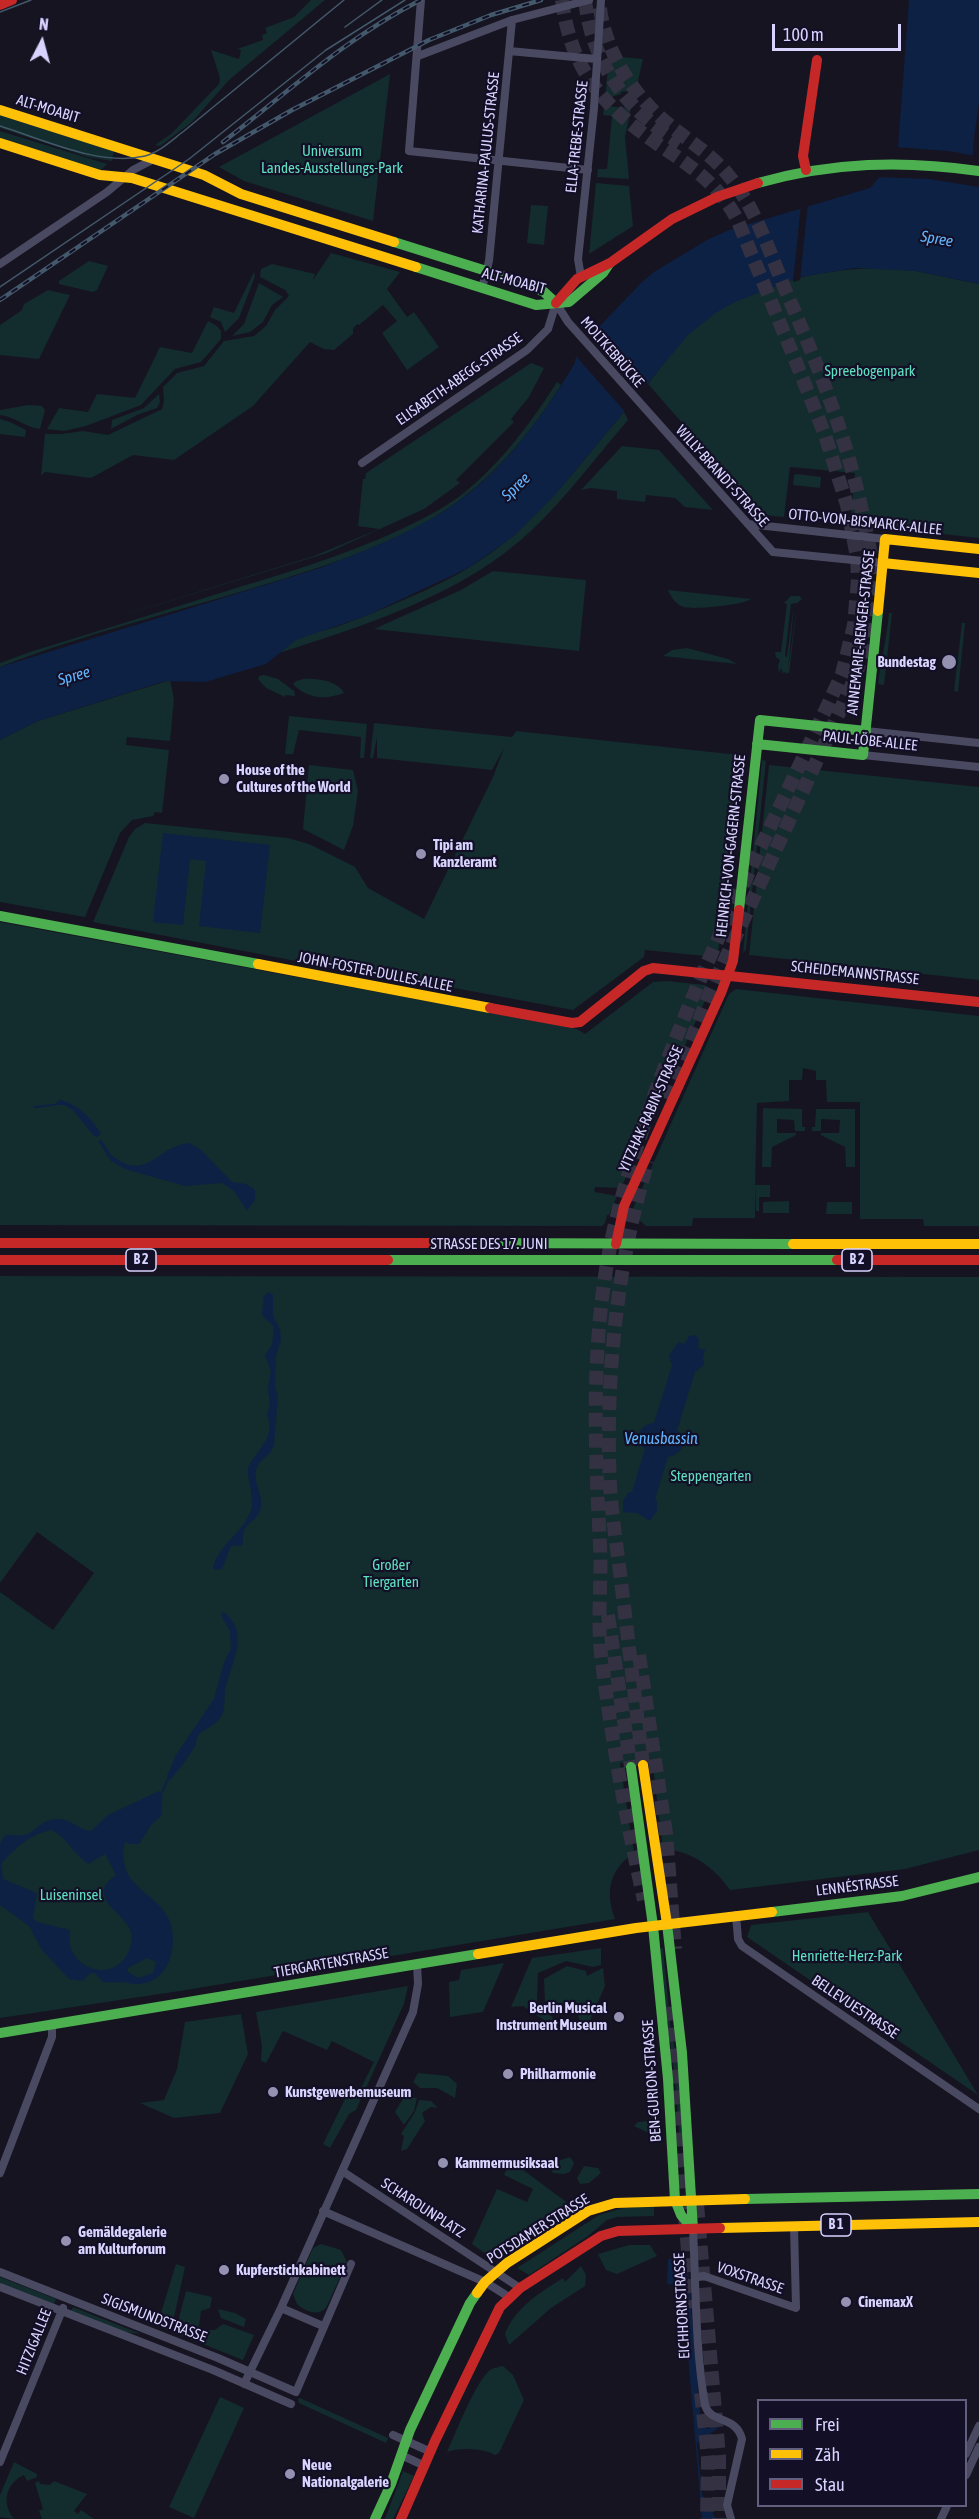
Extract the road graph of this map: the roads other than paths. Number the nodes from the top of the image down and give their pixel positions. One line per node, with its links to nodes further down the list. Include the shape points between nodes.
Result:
1 (12, 0): 5 (main road)
2 (421, 0): 8 (street)
3 (588, 0): 6 (street)
4 (602, 0): 9 (street, ELLA-TREBE-STRASSE)
5 (0, 4)
6 (512, 20): 7 (street, KATHARINA-PAULUS-STRASSE); 8 (street)
7 (509, 51): 9 (street); 14 (street, KATHARINA-PAULUS-STRASSE)
8 (418, 56): 14 (street, via 409,151)
9 (596, 60): 15 (street, ELLA-TREBE-STRASSE)
10 (817, 60): 16 (main road, via 803,156)
11 (0, 110): 13 (main road, ALT-MOABIT)
12 (0, 143): 18 (main road, ALT-MOABIT, via 100,175)
13 (155, 159): 18 (street); 21 (main road, ALT-MOABIT, via 204,175 241,194)
14 (499, 160): 15 (street); 21 (street, KATHARINA-PAULUS-STRASSE)
15 (588, 170): 22 (street, ELLA-TREBE-STRASSE, via 578,259)
16 (806, 170): 17 (main road, via 871,162 928,163); 20 (main road, via 743,187 693,208)
17 (979, 171)
18 (124, 178): 19 (street); 23 (main road, ALT-MOABIT)
19 (0, 264)
20 (609, 264): 22 (main road); 24 (main road, via 576,298)
21 (487, 271): 23 (street, KATHARINA-PAULUS-STRASSE); 24 (main road, ALT-MOABIT, via 531,285)
22 (580, 277): 24 (main road)
23 (482, 288): 24 (main road, ALT-MOABIT, via 536,305)
24 (555, 303): 25 (street, MOLTKEBRÜCKE); 26 (street, ELISABETH-ABEGG-STRASSE, via 548,328 527,350)
25 (651, 417): 27 (street, WILLY-BRANDT-STRASSE)
26 (362, 463)
27 (748, 524): 28 (street, OTTO-VON-BISMARCK-ALLEE); 30 (street, WILLY-BRANDT-STRASSE, via 773,552)
28 (885, 539): 29 (main road, OTTO-VON-BISMARCK-ALLEE); 30 (main road, ANNEMARIE-RENGER-STRASSE)
29 (979, 549)
30 (883, 563): 31 (main road); 33 (main road, ANNEMARIE-RENGER-STRASSE)
31 (979, 573)
32 (760, 720): 33 (main road, PAUL-LÖBE-ALLEE); 35 (main road, HEINRICH-VON-GAGERN-STRASSE)
33 (866, 731): 34 (street, PAUL-LÖBE-ALLEE); 36 (main road, ANNEMARIE-RENGER-STRASSE)
34 (979, 743)
35 (757, 744): 36 (main road, PAUL-LÖBE-ALLEE); 39 (main road, HEINRICH-VON-GAGERN-STRASSE)
36 (863, 755): 37 (street, PAUL-LÖBE-ALLEE)
37 (979, 767)
38 (0, 916): 39 (main road, JOHN-FOSTER-DULLES-ALLEE, via 572,1023 580,1022 653,968)
39 (729, 974): 40 (main road, SCHEIDEMANNSTRASSE); 42 (main road, YITZHAK-RABIN-STRASSE, via 624,1206)
40 (979, 1002)
41 (0, 1243): 42 (main road, STRASSE DES 17. JUNI / B 2)
42 (616, 1244): 43 (main road, STRASSE DES 17. JUNI / B 2); 45 (street, YITZHAK-RABIN-STRASSE)
43 (979, 1244)
44 (0, 1260): 45 (main road, STRASSE DES 17. JUNI / B 2)
45 (616, 1260): 46 (main road, STRASSE DES 17. JUNI / B 2)
46 (979, 1260)
47 (643, 1765): 51 (main road, BEN-GURION-STRASSE)
48 (631, 1767): 52 (main road, BEN-GURION-STRASSE)
49 (979, 1877): 50 (main road, LENNÉSTRASSE, via 902,1896)
50 (735, 1916): 51 (main road, LENNÉSTRASSE); 56 (street, BELLEVUESTRASSE, via 742,1946)
51 (667, 1924): 52 (main road, TIERGARTENSTRASSE); 61 (main road, BEN-GURION-STRASSE, via 682,2053)
52 (652, 1926): 53 (main road, TIERGARTENSTRASSE); 60 (main road, BEN-GURION-STRASSE, via 668,2079)
53 (417, 1964): 54 (main road, TIERGARTENSTRASSE); 57 (street, via 414,2012)
54 (52, 2025): 55 (main road, TIERGARTENSTRASSE); 58 (street, via 52,2037)
55 (0, 2033)
56 (979, 2109)
57 (342, 2171): 62 (street); 68 (street, SCHAROUNPLATZ)
58 (0, 2173)
59 (979, 2194): 61 (main road, POTSDAMER STRASSE / B 1)
60 (675, 2200): 61 (main road, POTSDAMER STRASSE / B 1); 65 (main road, BEN-GURION-STRASSE); 68 (main road, POTSDAMER STRASSE / B 1, via 595,2208)
61 (691, 2200): 65 (main road, EICHHORNSTRASSE)
62 (323, 2211): 70 (street); 75 (street)
63 (979, 2222): 64 (main road, B 1)
64 (794, 2226): 65 (main road, B 1); 69 (street, VOXSTRASSE, via 796,2308 704,2276)
65 (693, 2229): 69 (street, EICHHORNSTRASSE); 72 (main road, B 1, via 606,2233)
66 (351, 2264): 77 (street)
67 (0, 2272): 74 (street, SIGISMUNDSTRASSE)
68 (496, 2272): 70 (main road, POTSDAMER STRASSE / B 1); 72 (street, SCHAROUNPLATZ)
69 (696, 2277): 93 (street, EICHHORNSTRASSE, via 706,2410 730,2422 741,2434 742,2448 727,2508)
70 (485, 2282): 73 (street); 83 (main road, POTSDAMER STRASSE / B 1, via 470,2303)
71 (0, 2287): 76 (street, SIGISMUNDSTRASSE)
72 (520, 2288): 73 (main road, B 1)
73 (508, 2297): 85 (main road, B 1, via 492,2320)
74 (67, 2299): 76 (street, HITZIGALLEE); 78 (street, SIGISMUNDSTRASSE)
75 (282, 2308): 77 (street); 78 (street)
76 (62, 2311): 79 (street, SIGISMUNDSTRASSE); 88 (street, HITZIGALLEE)
77 (323, 2326): 78 (street, SIGISMUNDSTRASSE, via 296,2392)
78 (250, 2372): 79 (street)
79 (244, 2384): 80 (street, SIGISMUNDSTRASSE)
80 (291, 2404)
81 (979, 2426): 86 (street)
82 (393, 2435): 83 (street)
83 (405, 2441): 85 (street); 87 (main road, POTSDAMER STRASSE / B 1)
84 (979, 2447): 90 (street)
85 (430, 2452): 89 (main road, B 1)
86 (967, 2452)
87 (401, 2455): 89 (street); 91 (main road, POTSDAMER STRASSE / B 1)
88 (0, 2462)
89 (425, 2466): 92 (main road, B 1)
90 (967, 2473)
91 (375, 2519)
92 (401, 2519)
93 (731, 2519)

